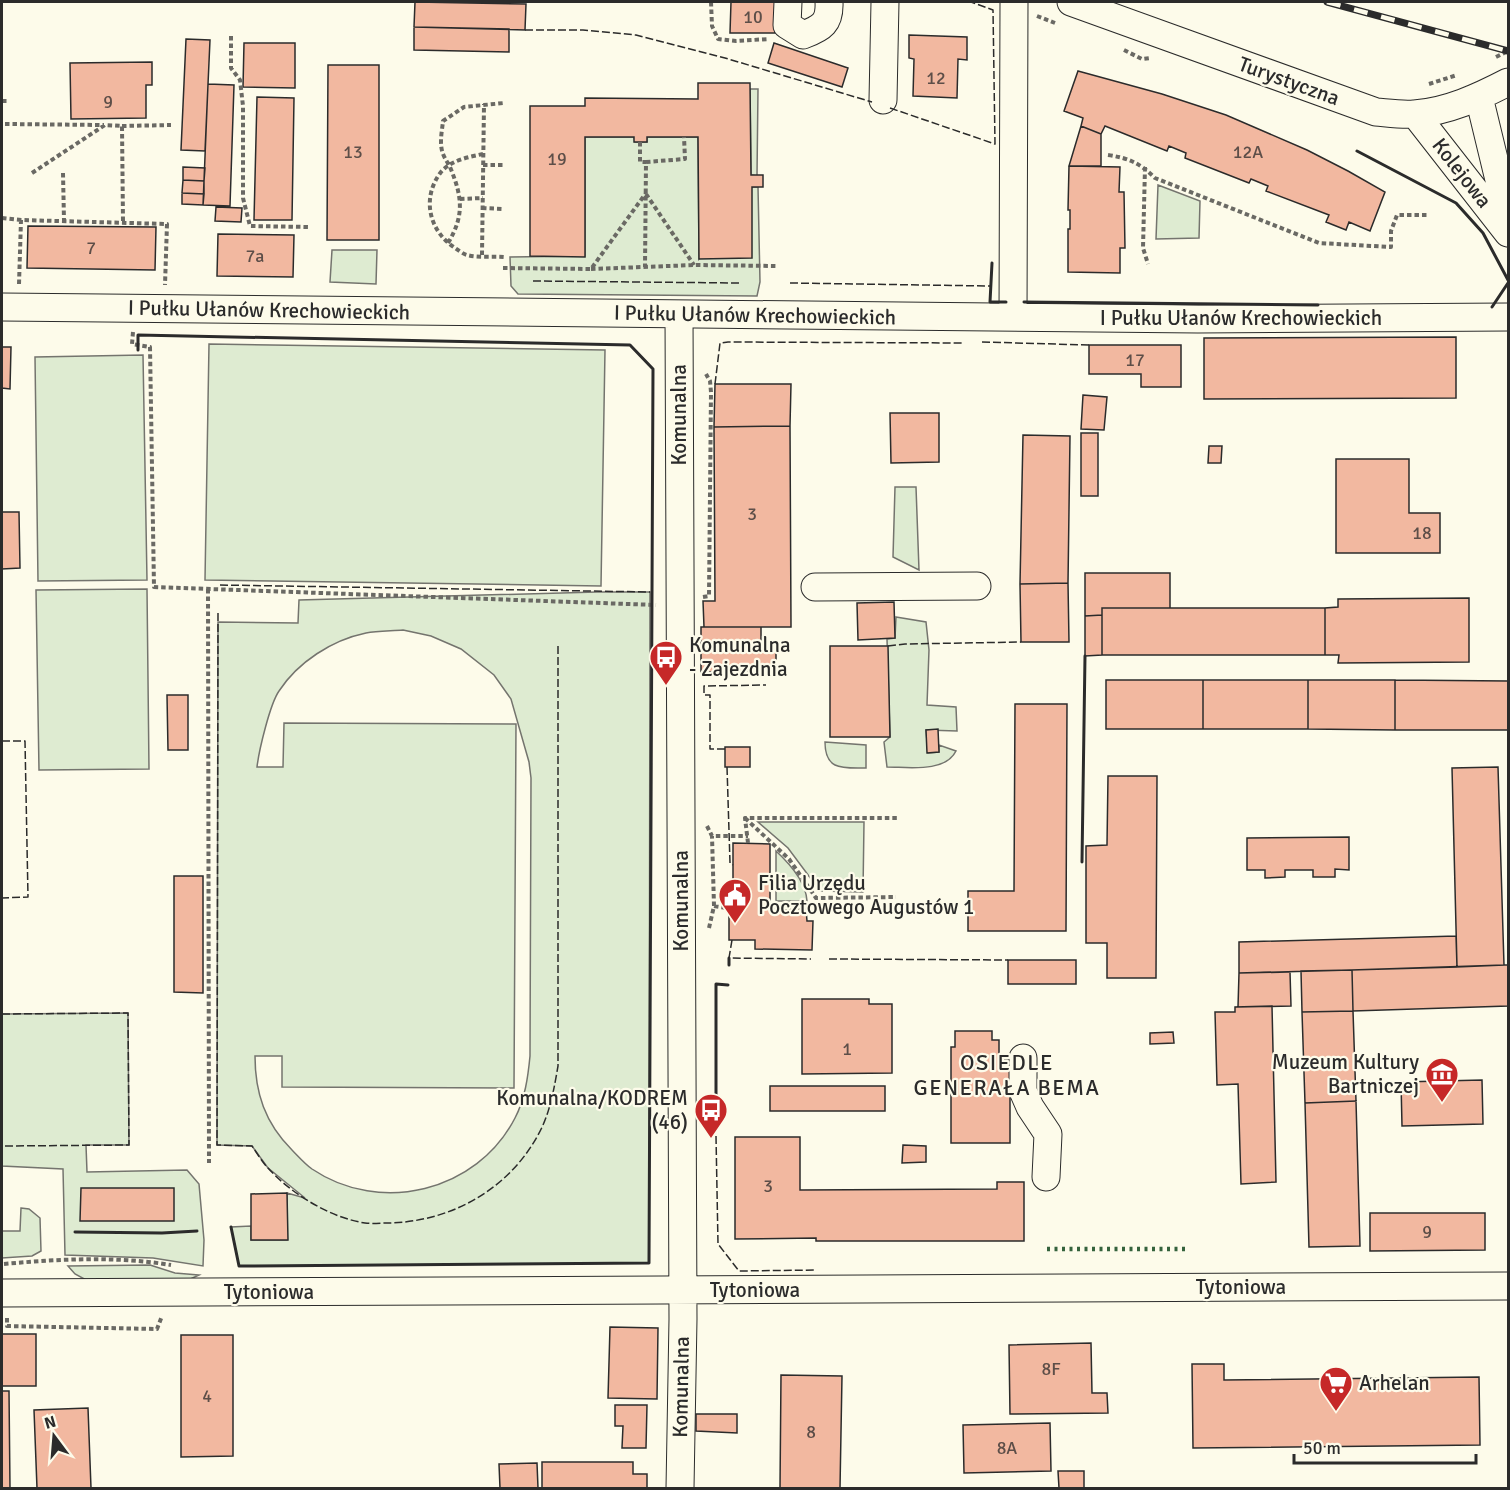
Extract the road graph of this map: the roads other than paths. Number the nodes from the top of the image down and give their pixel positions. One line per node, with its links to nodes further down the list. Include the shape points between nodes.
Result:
1 (829, 2): 5 (street, via 830,15 819,29 803,34)
2 (885, 2): 8 (street)
3 (1014, 2): 14 (street)
4 (1071, 2): 9 (street, Turystyczna, via 1342,101 1376,112)
5 (787, 13)
6 (1509, 82): 7 (street, Turystyczna)
7 (1479, 97): 9 (street, Turystyczna); 10 (street, Kolejowa)
8 (883, 100)
9 (1415, 114): 11 (street, Kolejowa)
10 (1509, 217)
11 (1509, 233)
12 (2, 307): 13 (street, I Pułku Ułanów Krechowieckich)
13 (679, 314): 14 (street, I Pułku Ułanów Krechowieckich); 21 (street, Komunalna)
14 (1013, 317): 15 (street, I Pułku Ułanów Krechowieckich)
15 (1509, 317)
16 (977, 586): 17 (street)
17 (815, 587)
18 (1023, 1058): 19 (street, via 1023,1091 1048,1134)
19 (1046, 1178)
20 (1509, 1286): 21 (street, Tytoniowa)
21 (682, 1290): 22 (street, Tytoniowa); 23 (street, Komunalna)
22 (2, 1293)
23 (680, 1488)

